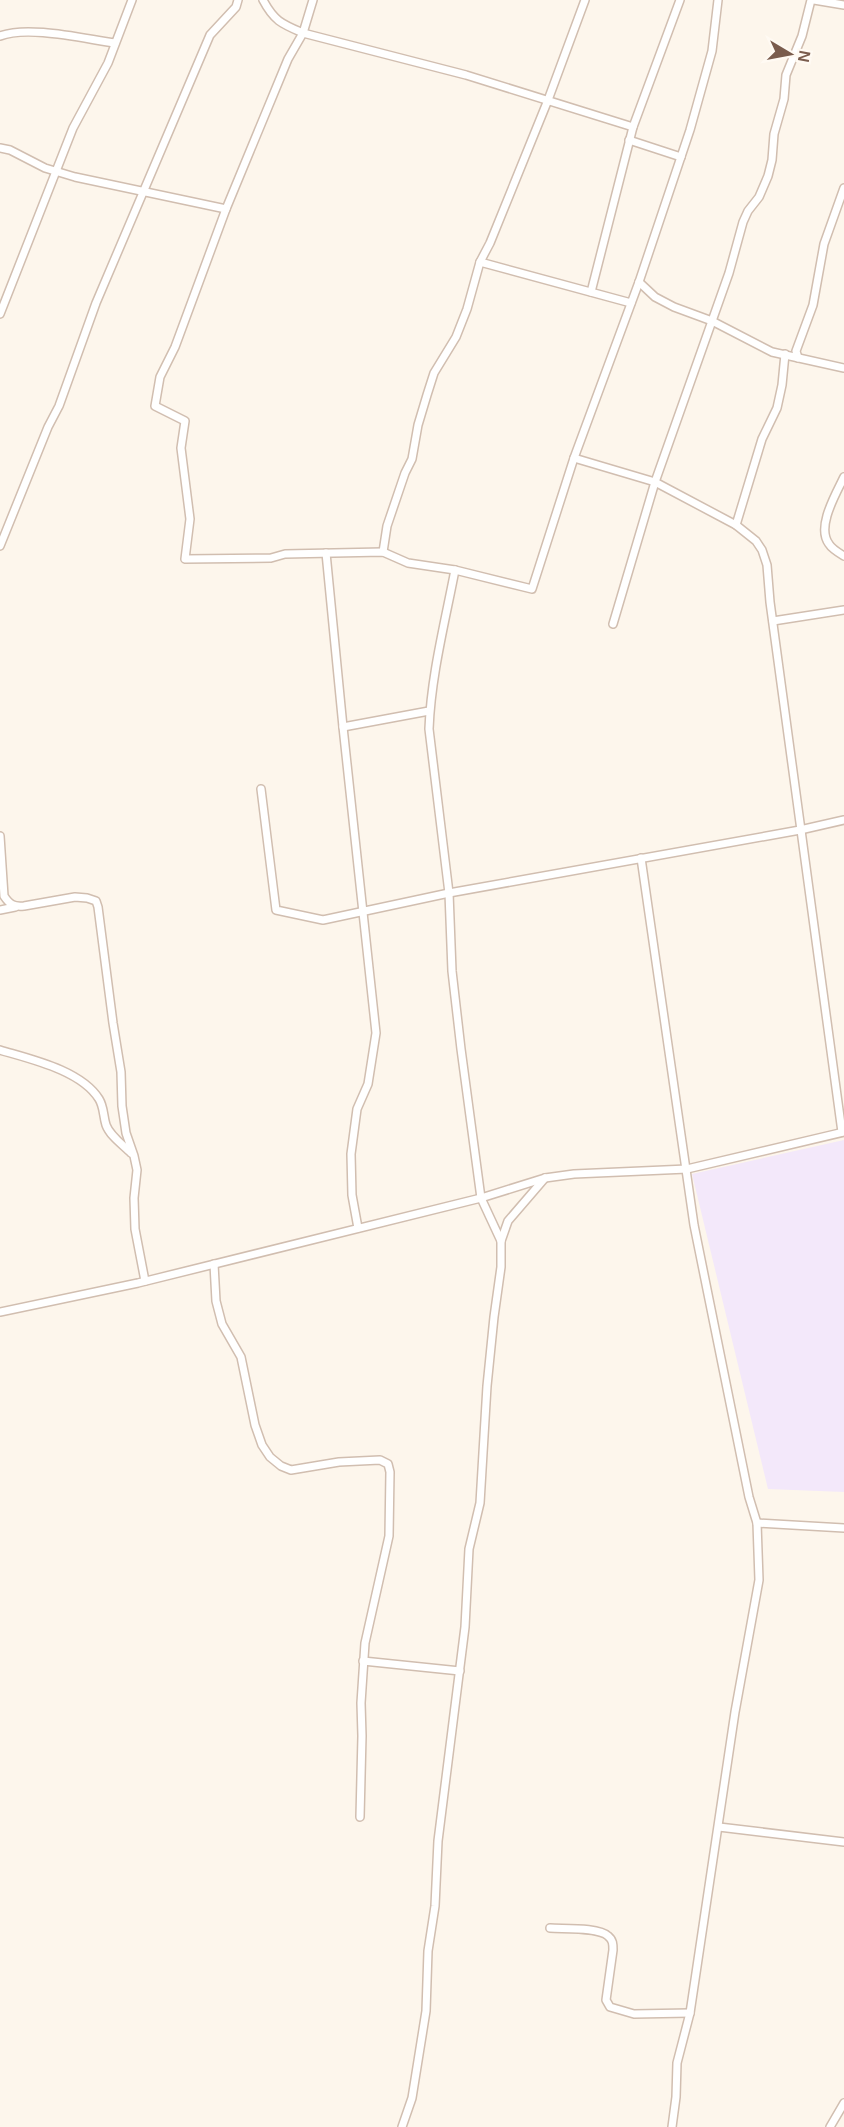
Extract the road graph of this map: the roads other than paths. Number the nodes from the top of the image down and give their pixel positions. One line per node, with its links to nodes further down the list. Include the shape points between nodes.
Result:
1 (132, 0): 12 (street)
2 (238, 0): 20 (street, via 228,18 210,35)
3 (263, 0): 10 (street, via 271,16)
4 (313, 0): 10 (street)
5 (585, 0): 13 (street)
6 (680, 0): 14 (street)
7 (718, 0): 17 (street, via 712,51)
8 (813, 0): 9 (street); 27 (street, via 786,75 768,176 743,222)
9 (844, 5)
10 (303, 33): 13 (street); 21 (street, via 288,59)
11 (0, 36): 12 (street, via 43,33)
12 (115, 43): 18 (street)
13 (548, 100): 14 (street); 22 (street)
14 (633, 127): 15 (street)
15 (629, 140): 17 (street); 24 (street)
16 (0, 148): 18 (street)
17 (681, 157): 23 (street)
18 (56, 171): 20 (street); 26 (street)
19 (844, 188): 29 (street, via 824,244 813,305 796,351)
20 (144, 192): 21 (street); 35 (street)
21 (226, 209): 37 (street, via 155,398 155,406 184,421 181,448 190,519 184,559)
22 (480, 262): 24 (street); 36 (street, via 456,337 434,373 412,459 387,526)
23 (639, 282): 25 (street); 27 (street, via 655,297)
24 (591, 292): 25 (street)
25 (631, 303): 31 (street)
26 (0, 314)
27 (712, 321): 28 (street, via 772,352); 33 (street)
28 (785, 354): 29 (street); 34 (street, via 777,408 762,439)
29 (798, 358): 30 (street)
30 (844, 368)
31 (574, 458): 33 (street); 39 (street, via 532,589)
32 (844, 477): 38 (street, via 824,527 829,545)
33 (655, 482): 34 (street); 42 (street)
34 (736, 525): 41 (street, via 762,550)
35 (0, 546)
36 (383, 552): 37 (street); 39 (street, via 408,563)
37 (326, 553): 44 (street)
38 (844, 556)
39 (455, 570): 43 (street)
40 (844, 610): 41 (street)
41 (773, 621): 47 (street)
42 (613, 624)
43 (429, 711): 44 (street); 50 (street)
44 (343, 728): 53 (street)
45 (261, 789): 53 (street, via 276,910 323,920)
46 (844, 820): 47 (street)
47 (800, 830): 49 (street); 55 (street)
48 (0, 836): 51 (street, via 3,896)
49 (641, 858): 50 (street); 57 (street)
50 (449, 893): 53 (street); 59 (street, via 452,971)
51 (15, 907): 52 (street); 56 (street, via 75,897 96,901 121,1072 123,1115)
52 (0, 910)
53 (362, 913): 60 (street, via 376,1033 368,1084 357,1109 351,1154)
54 (0, 1050): 56 (street, via 45,1062 86,1085 104,1108 107,1127)
55 (843, 1132): 57 (street)
56 (134, 1156): 63 (street, via 135,1229)
57 (687, 1169): 58 (street); 65 (street, via 694,1225 748,1497)
58 (545, 1178): 59 (street); 61 (street, via 508,1221)
59 (481, 1198): 60 (street); 61 (street)
60 (358, 1228): 62 (street)
61 (501, 1241): 68 (street, via 480,1503 470,1548)
62 (214, 1264): 63 (street); 67 (street, via 222,1324 241,1357 255,1425 270,1457 291,1470 339,1462 380,1460 388,1464 388,1536)
63 (145, 1281): 64 (street)
64 (0, 1312)
65 (757, 1523): 66 (street); 70 (street, via 759,1580)
66 (844, 1528)
67 (363, 1661): 68 (street); 69 (street)
68 (460, 1671): 75 (street, via 438,1840 426,2011)
69 (360, 1817)
70 (719, 1827): 71 (street); 73 (street)
71 (844, 1842)
72 (550, 1928): 73 (street, via 609,1936 613,1950 606,2000 610,2007 634,2014)
73 (690, 2013): 76 (street, via 677,2064)
74 (844, 2103): 77 (street)
75 (402, 2127)
76 (672, 2127)
77 (830, 2127)

